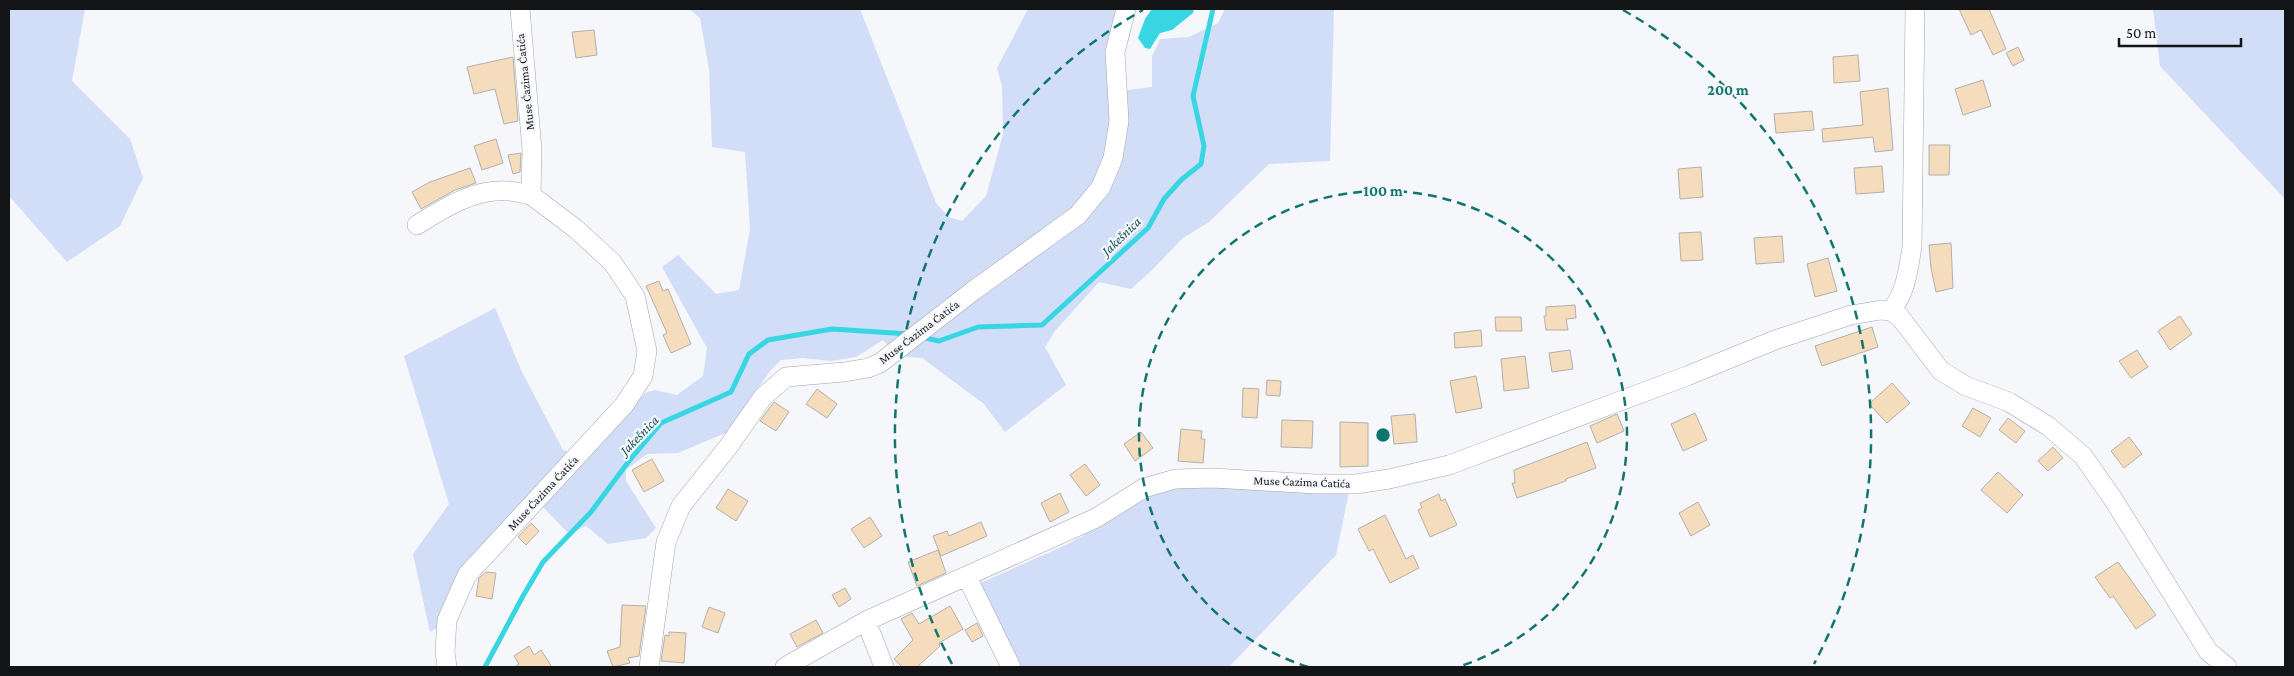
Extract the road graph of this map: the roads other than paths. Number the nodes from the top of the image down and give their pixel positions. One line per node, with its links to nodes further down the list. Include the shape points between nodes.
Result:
1 (520, 9): 4 (street, Muse Ćazima Ćatića, via 532,150)
2 (1126, 9): 10 (street, Muse Ćazima Ćatića, via 1115,52 1119,121 1113,158 1101,187 1078,215 880,363 844,372 786,377 763,397 681,506 666,542)
3 (1915, 9): 6 (street, via 1912,247 1906,282)
4 (531, 195): 5 (street, via 507,191 482,193 447,207); 9 (street, Muse Ćazima Ćatića, via 612,262 635,296 647,351 643,376 624,405 467,575 447,620)
5 (417, 225)
6 (1891, 312): 7 (street, Muse Ćazima Ćatića, via 1867,311 1843,317 1449,465 1390,479 1356,484 1176,479 1144,488 1096,518); 14 (street, via 1900,317 1941,372 1966,386 2009,402 2048,426 2084,456 2208,651)
7 (967, 577): 8 (street, Muse Ćazima Ćatića); 13 (street)
8 (866, 621): 11 (street, Muse Ćazima Ćatića); 12 (street)
9 (447, 667)
10 (649, 667)
11 (785, 667)
12 (884, 667)
13 (1011, 667)
14 (2227, 667)

